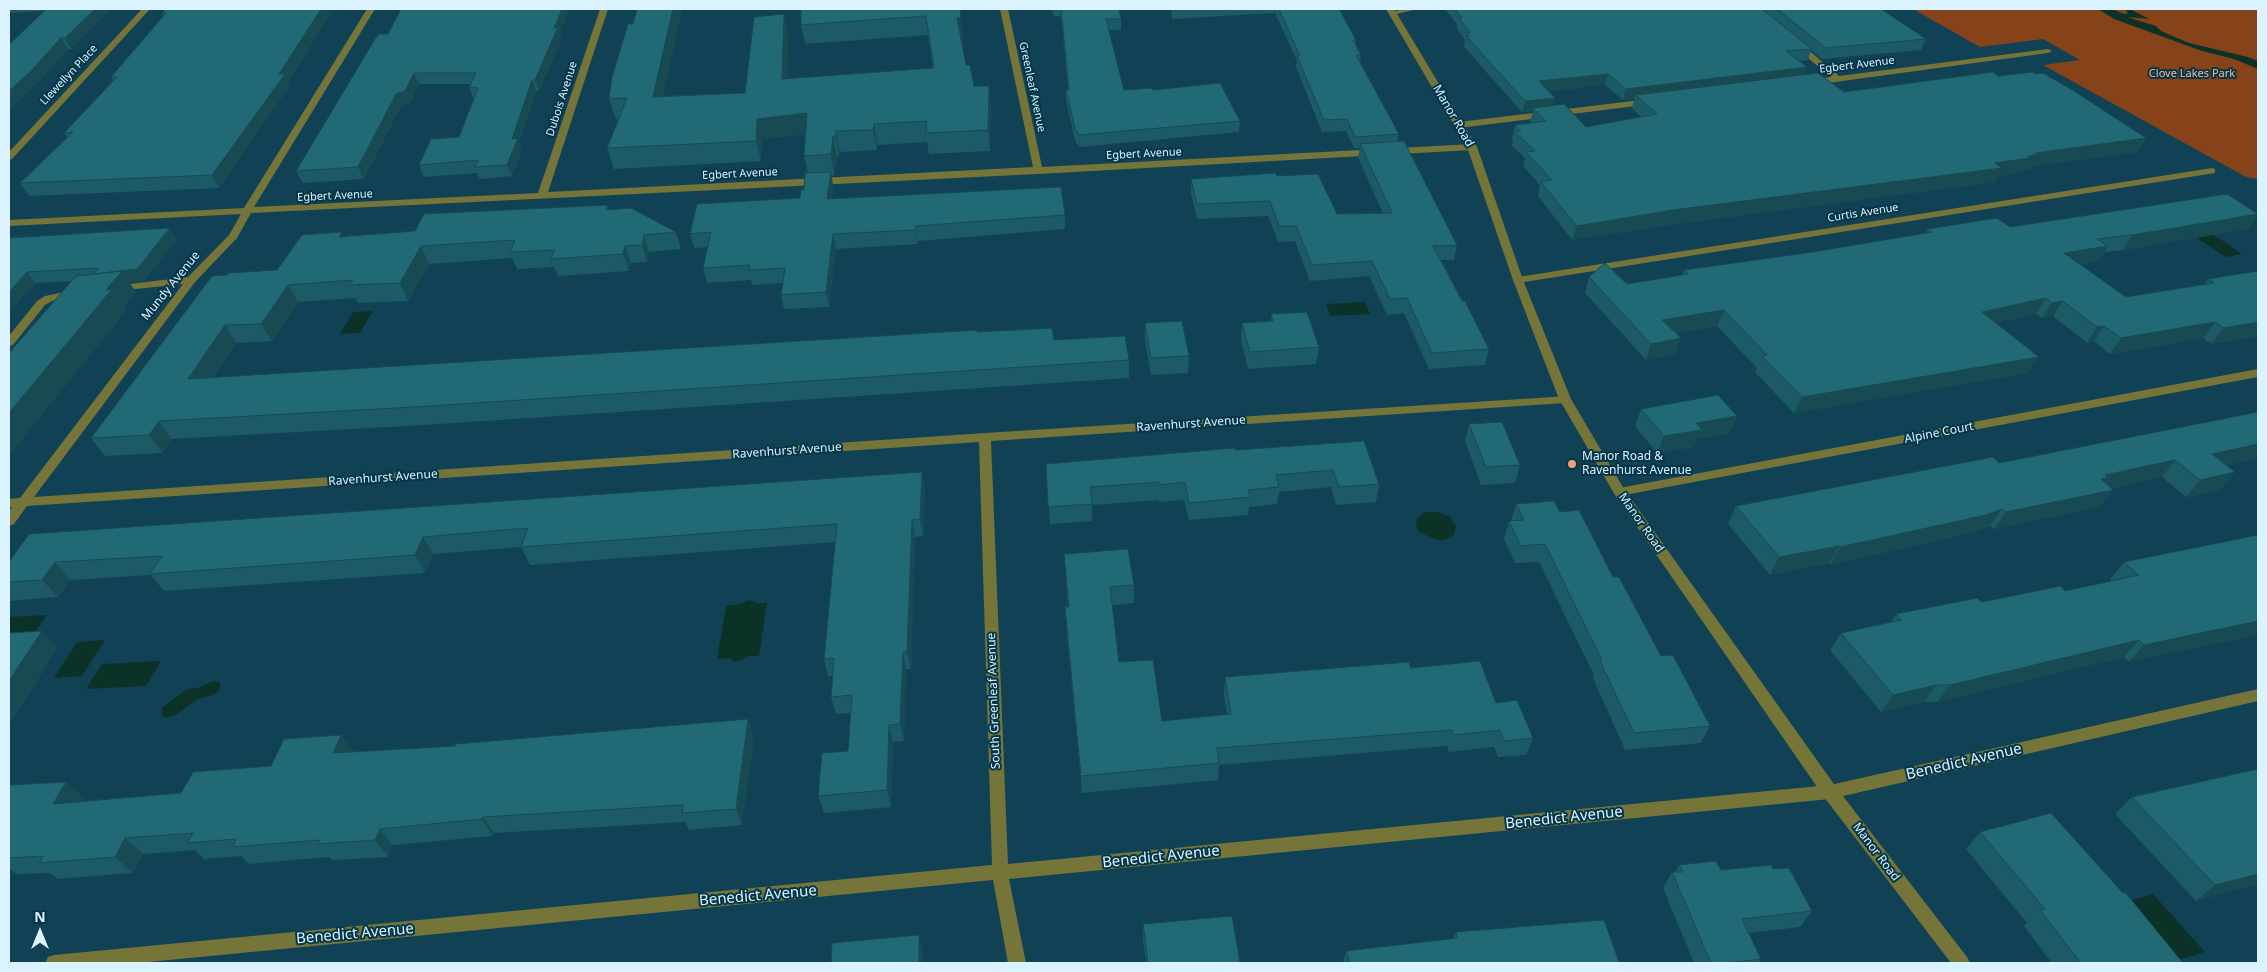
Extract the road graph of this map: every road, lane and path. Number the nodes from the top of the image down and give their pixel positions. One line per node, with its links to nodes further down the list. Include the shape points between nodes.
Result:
1 (146, 9): 14 (street, Llewellyn Place)
2 (371, 9): 18 (street, Mundy Avenue)
3 (604, 9): 17 (street, Dubois Avenue)
4 (1004, 9): 15 (street, Greenleaf Avenue)
5 (1413, 9): 6 (street)
6 (1391, 11): 12 (street, Manor Road)
7 (1790, 40): 9 (street)
8 (2048, 51): 9 (street, Egbert Avenue)
9 (1838, 79): 10 (street, Egbert Avenue)
10 (1800, 84)
11 (1654, 101): 12 (street)
12 (1459, 124): 13 (street, Manor Road)
13 (1472, 147): 15 (street, Egbert Avenue); 21 (street, Manor Road)
14 (9, 157)
15 (1038, 171): 17 (street, Egbert Avenue)
16 (2212, 171): 21 (street, Curtis Avenue)
17 (542, 196): 18 (street, Egbert Avenue)
18 (247, 212): 19 (street, Egbert Avenue); 20 (street, Mundy Avenue, via 233,236)
19 (9, 223)
20 (191, 280): 22 (street); 29 (street, Mundy Avenue)
21 (1518, 280): 26 (street, Manor Road)
22 (108, 289)
23 (89, 292): 24 (street, via 61,295 41,303)
24 (9, 343)
25 (2258, 373): 28 (street, Alpine Court)
26 (1565, 399): 27 (street, Ravenhurst Avenue); 28 (street, Manor Road)
27 (985, 437): 29 (street, Ravenhurst Avenue); 34 (street, South Greenleaf Avenue)
28 (1619, 492): 33 (street, Manor Road)
29 (23, 502): 30 (street, Ravenhurst Avenue); 31 (street, Mundy Avenue)
30 (9, 503)
31 (9, 521)
32 (2258, 695): 33 (street, Benedict Avenue)
33 (1830, 792): 34 (street, Benedict Avenue); 37 (street, Manor Road)
34 (1000, 872): 35 (street, Benedict Avenue); 36 (street, South Greenleaf Avenue)
35 (54, 963)
36 (1017, 963)
37 (1961, 963)

